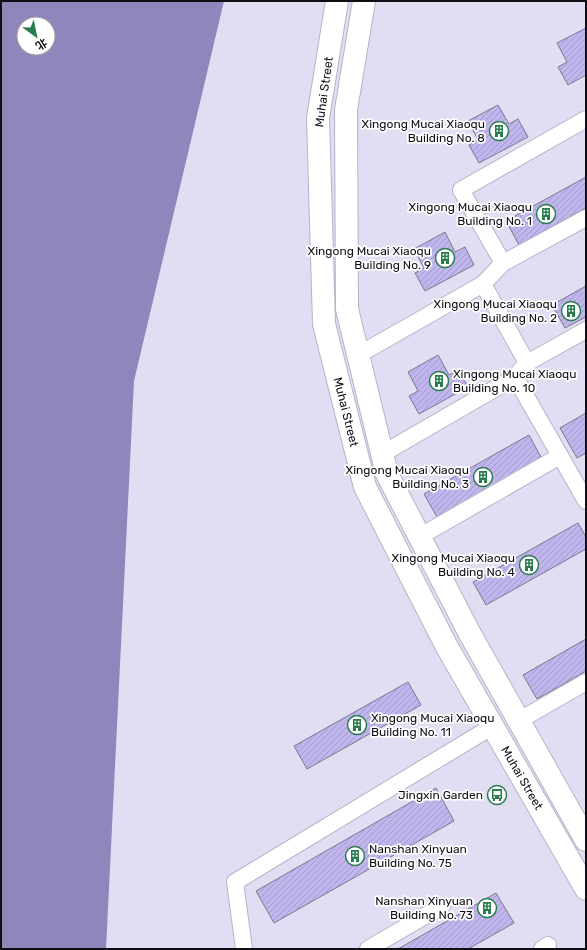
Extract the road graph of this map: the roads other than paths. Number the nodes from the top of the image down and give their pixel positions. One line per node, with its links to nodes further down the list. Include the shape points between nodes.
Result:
1 (337, 1): 17 (main road, Muhai Street, via 318,118 324,324 365,487 447,647)
2 (364, 1): 8 (main road, Muhai Street, via 346,110 347,309)
3 (586, 119): 5 (street, via 461,190)
4 (586, 218): 5 (street)
5 (503, 264): 6 (street)
6 (483, 284): 8 (street); 9 (street)
7 (586, 330): 9 (street)
8 (358, 355): 11 (main road, Muhai Street)
9 (527, 363): 10 (street)
10 (515, 377): 11 (street); 12 (street)
11 (382, 454): 16 (main road, Muhai Street, via 390,481)
12 (560, 456): 13 (street); 14 (street)
13 (586, 501)
14 (431, 530)
15 (586, 682): 16 (street)
16 (518, 721): 18 (main road, Muhai Street)
17 (492, 726): 19 (main road, Muhai Street); 22 (street, via 235,882)
18 (586, 840)
19 (586, 889)
20 (442, 906): 21 (street)
21 (372, 948)
22 (244, 949)

